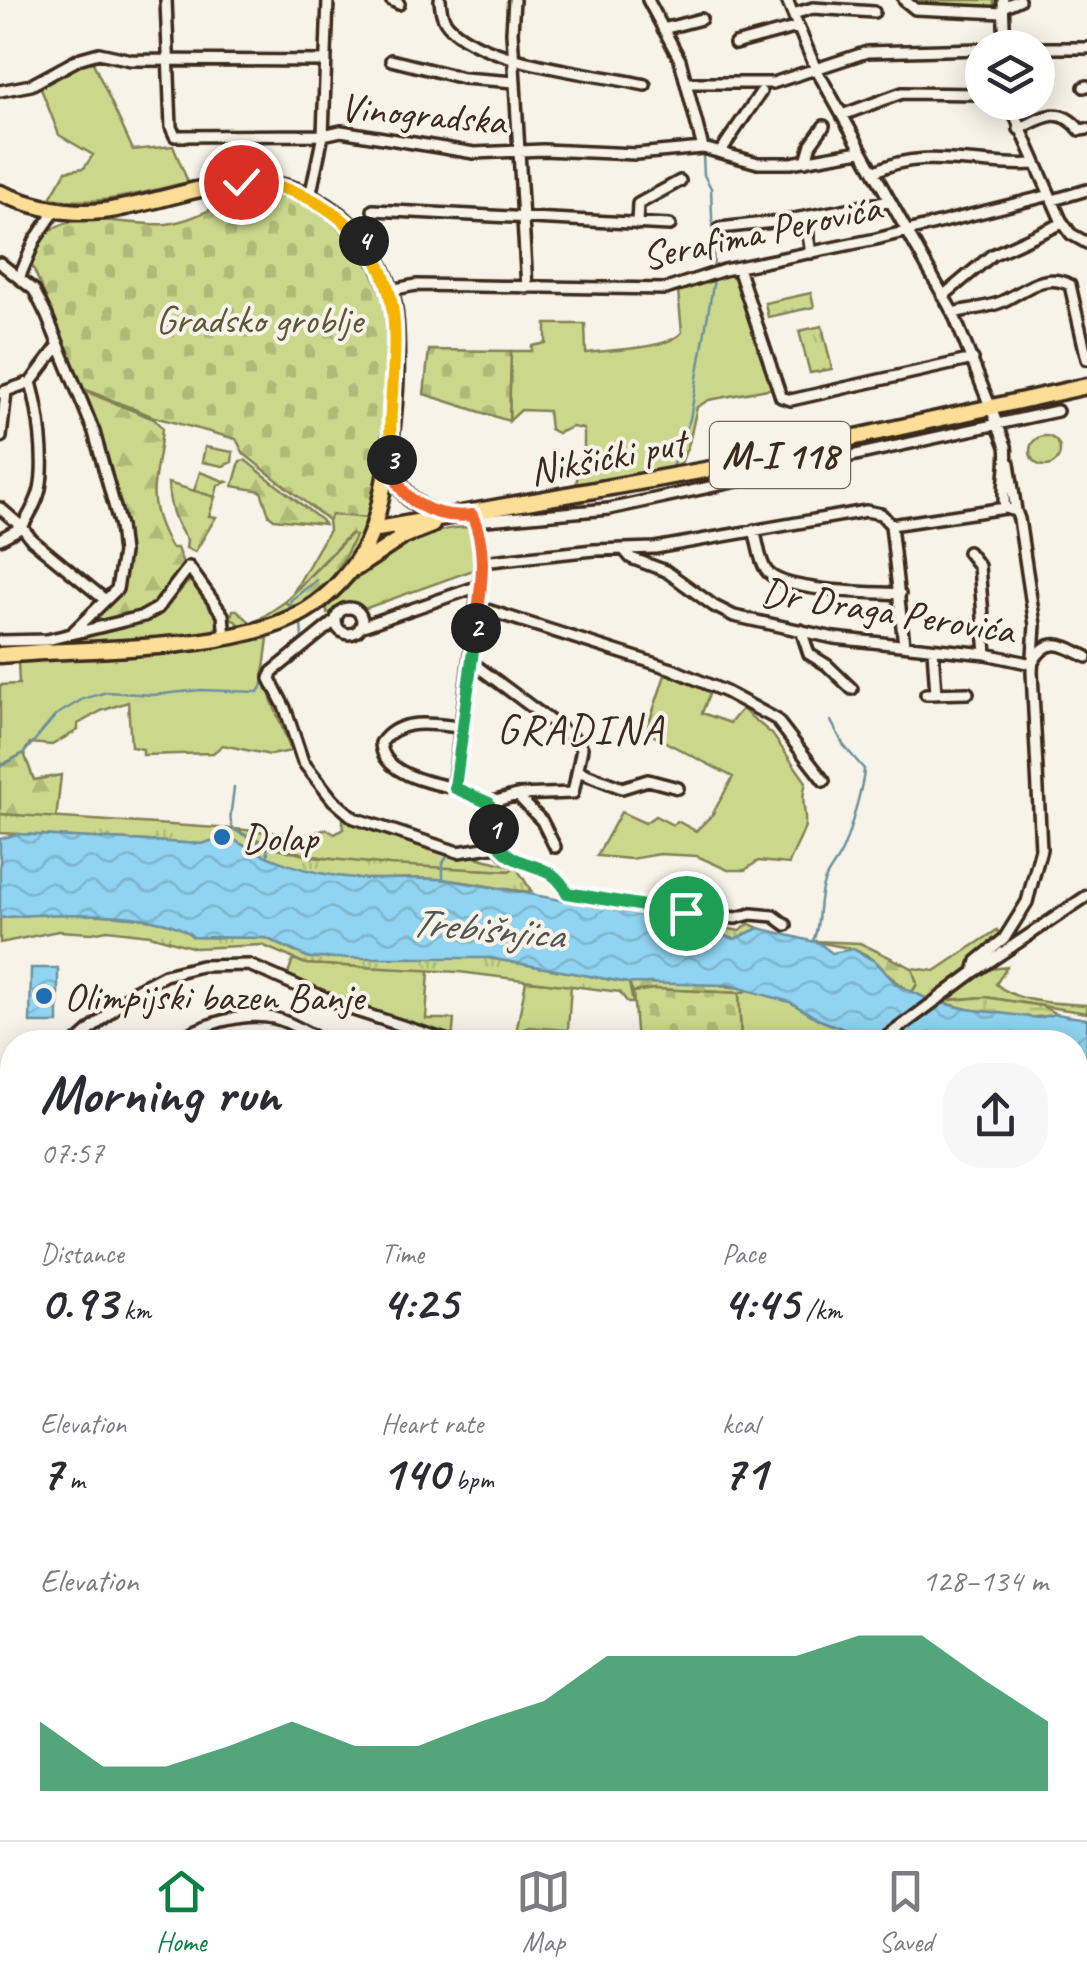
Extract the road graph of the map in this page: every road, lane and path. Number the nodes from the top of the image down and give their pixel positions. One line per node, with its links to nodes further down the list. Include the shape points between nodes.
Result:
1 (166, 0): 21 (street)
2 (328, 0): 22 (street)
3 (440, 0): 19 (street, via 449,28)
4 (514, 0): 19 (street)
5 (648, 0): 14 (street)
6 (787, 0): 11 (street)
7 (904, 0): 9 (street, via 915,9)
8 (1019, 0): 9 (street)
9 (1003, 6)
10 (874, 12): 11 (street, via 813,8)
11 (793, 14): 13 (street)
12 (701, 19): 14 (street)
13 (798, 27): 15 (street); 23 (street)
14 (663, 29): 25 (street)
15 (735, 44)
16 (1055, 48): 17 (street)
17 (1087, 48)
18 (965, 49): 23 (street, via 867,52)
19 (514, 57): 24 (street); 26 (street)
20 (391, 60): 24 (street, via 463,78)
21 (170, 61): 22 (street); 27 (street, via 92,54 32,85); 35 (street, Vinogradska, via 172,133 180,137)
22 (326, 61): 35 (street)
23 (815, 67): 25 (street, via 773,83); 30 (street)
24 (515, 82): 39 (street)
25 (686, 83): 36 (street)
26 (645, 85)
27 (0, 91)
28 (761, 92): 37 (street)
29 (965, 94): 30 (street, via 902,93)
30 (842, 115): 38 (street)
31 (1016, 120): 33 (street)
32 (824, 126): 40 (street)
33 (1019, 129): 34 (street, via 1060,115); 41 (street)
34 (1087, 129)
35 (323, 135): 39 (street, Vinogradska); 46 (street)
36 (703, 148): 37 (street, Vinogradska); 39 (street, Vinogradska)
37 (721, 151): 40 (street, Vinogradska, via 758,163)
38 (860, 151): 40 (street, Vinogradska); 42 (street)
39 (518, 152): 52 (street)
40 (806, 161)
41 (1034, 164): 42 (street, via 915,160); 47 (street)
42 (874, 172): 48 (street)
43 (680, 181): 54 (street, via 638,204)
44 (1087, 190): 47 (street, Serafima Perovića)
45 (0, 193): 49 (main road)
46 (310, 197): 49 (main road, via 270,184 228,183 123,208); 64 (main road, via 366,244)
47 (1051, 198): 53 (street); 57 (street, Serafima Perovića)
48 (890, 202): 51 (street, Serafima Perovića); 57 (street)
49 (55, 210): 62 (street)
50 (373, 210): 52 (street)
51 (805, 217): 56 (street, Serafima Perovića); 59 (street)
52 (521, 218): 54 (street); 63 (street)
53 (1063, 223): 58 (street); 65 (street, via 992,255)
54 (637, 224): 55 (street)
55 (670, 225)
56 (720, 228)
57 (906, 230): 59 (street, Serafima Perovića); 65 (street)
58 (1087, 243)
59 (812, 253): 61 (street, Serafima Perovića)
60 (0, 263): 62 (street)
61 (738, 268): 63 (street, Serafima Perovića, via 666,289); 68 (street, via 781,397)
62 (20, 276): 67 (street, via 34,290)
63 (526, 288): 64 (street, Serafima Perovića)
64 (390, 290): 77 (main road, via 397,342)
65 (944, 296): 66 (street)
66 (953, 314): 68 (street); 69 (street, via 1061,280 1070,285)
67 (58, 346): 70 (street); 95 (street, via 94,432 120,526 121,573 117,589)
68 (973, 359): 73 (street)
69 (1086, 359)
70 (32, 382): 72 (street); 84 (street, via 41,476)
71 (1087, 386): 73 (main road, Nikšićki put / M-I 118)
72 (3, 393): 76 (street)
73 (993, 407): 75 (street); 83 (main road, Nikšićki put / M-I 118)
74 (1058, 411): 75 (street, Nikšićki put)
75 (999, 425): 78 (street); 83 (street, Nikšićki put, via 609,509)
76 (1, 437)
77 (389, 440): 82 (main road, via 401,488 427,511); 86 (main road)
78 (1008, 460): 80 (street); 81 (street)
79 (0, 508): 84 (street)
80 (1005, 508): 81 (street); 85 (street)
81 (1016, 511): 111 (street, via 1035,625)
82 (452, 517): 83 (main road, Nikšićki put / M-I 118); 86 (main road, Nikšićki put / M-I 118); 92 (main road, M-I 118, via 404,536)
83 (474, 518): 91 (street)
84 (22, 526): 88 (street); 95 (street)
85 (890, 526): 87 (street, via 881,514 866,511); 94 (street)
86 (372, 530): 92 (main road, M-I 118)
87 (754, 530): 89 (street); 94 (street, via 766,570 778,580)
88 (0, 539)
89 (626, 551): 91 (street); 101 (street, Dr Draga Perovića, via 734,616)
90 (968, 552): 107 (street, via 979,566)
91 (482, 562): 93 (street)
92 (347, 574): 103 (main road, M-I 118, via 307,610)
93 (480, 586): 96 (street); 100 (street)
94 (900, 594): 105 (street)
95 (104, 599): 97 (street)
96 (478, 607): 110 (street); 116 (street, via 726,692 776,718)
97 (92, 611): 99 (street); 102 (street)
98 (336, 620): 100 (street, via 345,633); 100 (street, via 343,609 355,610); 121 (street, via 270,678 303,762 354,818 458,852)
99 (100, 625): 102 (street); 103 (street, via 158,608 189,566 223,615)
100 (360, 627)
101 (801, 630): 105 (street, Dr Draga Perovića); 112 (street, via 809,654)
102 (74, 631): 104 (street, via 47,640)
103 (225, 638): 108 (main road, M-I 118)
104 (0, 641)
105 (904, 645): 106 (street, Dr Draga Perovića)
106 (933, 649): 107 (street, Dr Draga Perovića); 113 (street, via 931,694)
107 (986, 654): 111 (street, Dr Draga Perovića)
108 (0, 655)
109 (1087, 657): 111 (street, Dr Draga Perovića, via 1054,644)
110 (470, 661): 114 (street); 115 (street, via 576,740 582,748)
111 (1032, 664): 125 (street, via 1039,859 1020,915 983,952)
112 (852, 689)
113 (968, 693)
114 (462, 727): 117 (street); 117 (street, via 406,725 381,743 388,761 418,779)
115 (578, 771): 118 (street, via 622,788 648,780); 119 (street, via 573,793)
116 (824, 781)
117 (455, 788): 120 (street)
118 (678, 788)
119 (516, 795): 120 (street); 122 (street, via 542,821)
120 (489, 803): 121 (street)
121 (498, 846): 124 (street, via 553,872 567,893 686,913 774,916)
122 (554, 847)
123 (1087, 896): 125 (street)
124 (786, 924)
125 (974, 972): 130 (street)
126 (90, 1030): 129 (street, via 134,991 165,975 249,965)
127 (201, 1030): 128 (street, via 258,1018)
128 (300, 1030)
129 (415, 1030)
130 (896, 1030)

